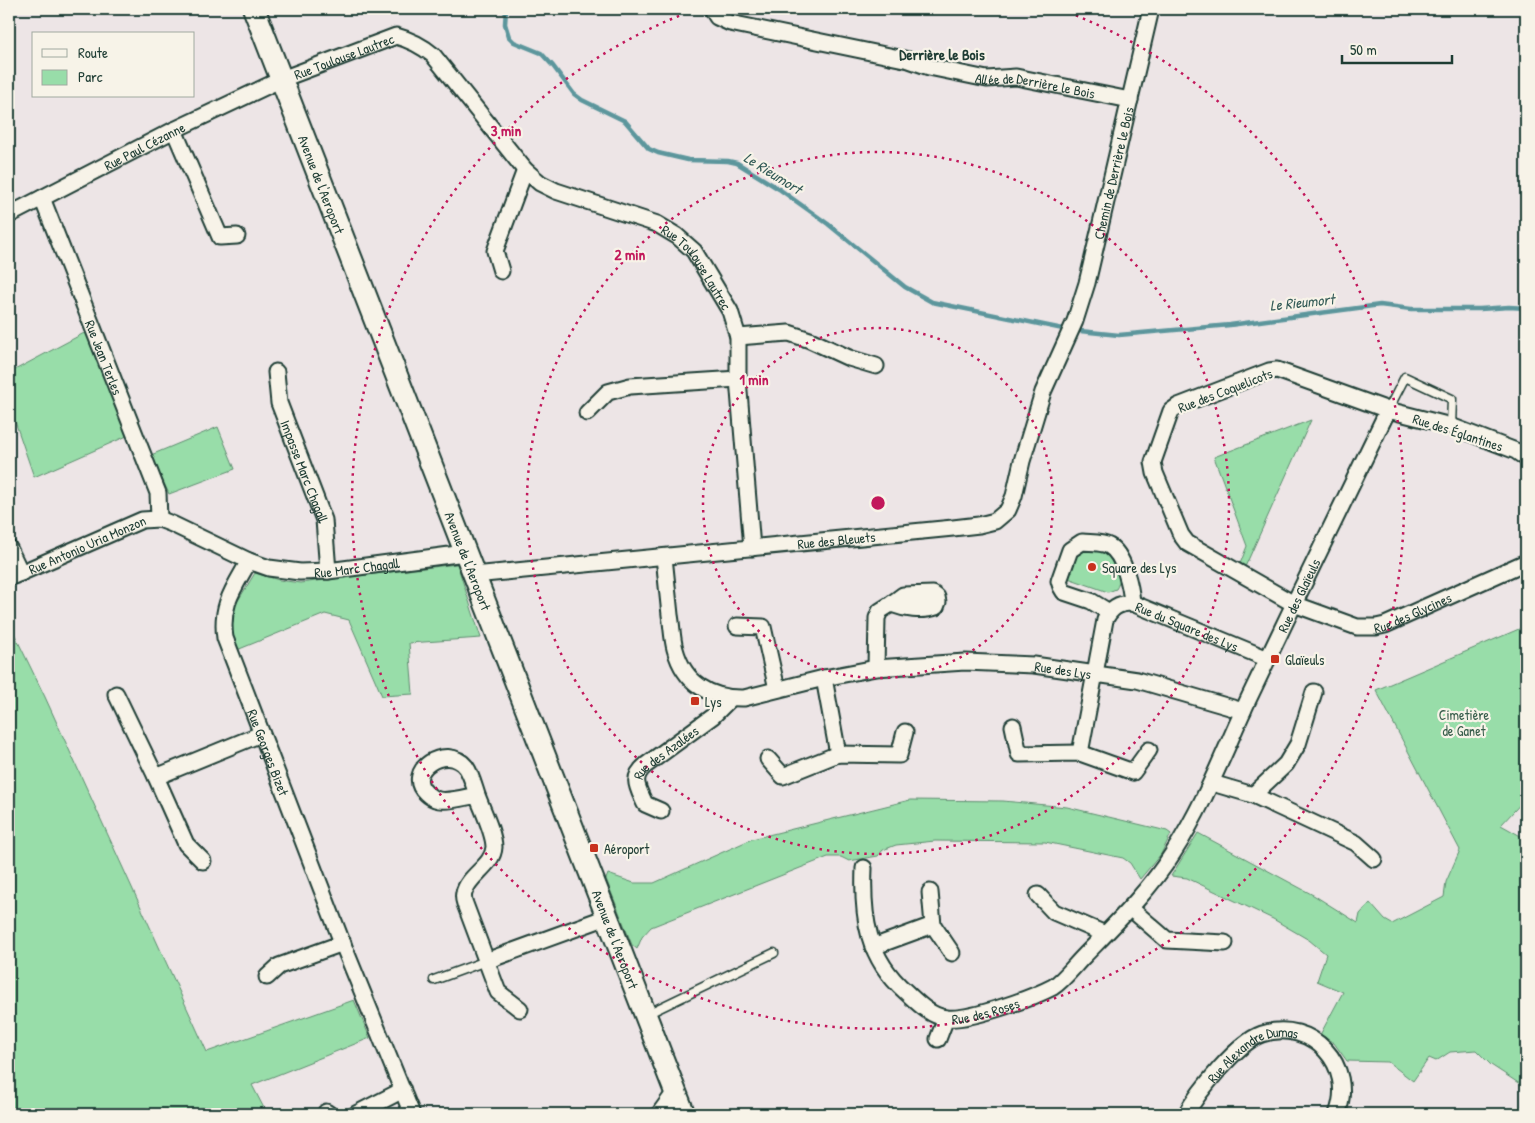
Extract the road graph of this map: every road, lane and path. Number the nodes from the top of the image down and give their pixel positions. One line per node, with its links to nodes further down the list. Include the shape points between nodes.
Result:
1 (254, 9): 4 (street, Avenue de l'Aeroport)
2 (712, 9): 5 (street, Allée de Derrière le Bois, via 721,20 730,23 909,60 929,67 987,79 1016,77)
3 (1151, 9): 5 (street, Chemin de Derrière le Bois)
4 (282, 79): 6 (street, Rue Paul Cézanne); 7 (street, Rue Toulouse Lautrec, via 396,36 409,39 433,55); 24 (street, Avenue de l'Aeroport)
5 (1130, 100): 12 (street, Chemin de Derrière le Bois, via 1087,283)
6 (174, 130): 8 (street, Rue Paul Cézanne); 10 (street, via 220,237)
7 (525, 170): 11 (street, via 495,251); 13 (street, Rue Toulouse Lautrec, via 556,191 657,224 677,236 694,251 730,311)
8 (42, 198): 9 (street, Rue Paul Cézanne); 21 (street, Rue Jean Terles, via 158,493)
9 (9, 216)
10 (236, 236)
11 (501, 271)
12 (1069, 335): 23 (street, Rue des Bleuets, via 1043,392 1014,496 1008,510 995,521 975,526)
13 (738, 337): 14 (street, via 789,333); 16 (street, Rue Toulouse Lautrec)
14 (876, 366)
15 (276, 372): 28 (street, Impasse Marc Chagall, via 279,403 324,520)
16 (738, 380): 18 (street, via 630,386 608,392); 23 (street, Rue Toulouse Lautrec)
17 (1388, 410): 19 (street, Rue des Églantines); 19 (lane, via 1405,377 1452,399); 33 (street, Rue des Glaïeuls); 33 (street, Rue des Coquelicots, via 1278,370 1178,406 1171,412 1153,462 1181,535 1187,543)
18 (587, 413)
19 (1451, 426): 20 (street, Rue des Églantines, via 1516,451)
20 (1526, 458)
21 (159, 520): 26 (street, Rue Antonio Uria Monzon); 29 (street, Rue Antonio Uria Monzon, via 142,520)
22 (9, 548): 29 (street)
23 (752, 548): 25 (street, Rue des Bleuets)
24 (465, 553): 28 (street, Rue Marc Chagall); 30 (street, Avenue de l'Aeroport)
25 (664, 557): 30 (street, Rue des Bleuets); 43 (street, Rue des Lys, via 674,648 680,664 704,690)
26 (249, 561): 28 (street, Rue Marc Chagall, via 286,571); 47 (street, Rue Georges Bizet, via 226,604 223,624)
27 (1526, 562): 33 (street, Rue des Glycines, via 1376,627 1357,627)
28 (328, 571)
29 (15, 576)
30 (474, 576): 64 (street, Avenue de l'Aeroport)
31 (1132, 603): 34 (street, Rue du Square des Lys, via 1116,606); 34 (street, via 1131,585 1113,549 1108,545 1082,542 1070,550 1059,581 1061,587 1064,592 1091,601); 36 (street, Rue du Square des Lys)
32 (890, 604): 37 (street, via 880,611 877,618)
33 (1294, 604): 36 (street, Rue des Glaïeuls)
34 (1109, 612): 38 (street)
35 (737, 626): 40 (street, via 763,627)
36 (1268, 659): 44 (street, Rue des Glaïeuls)
37 (876, 668): 38 (street, Rue des Lys, via 964,662); 39 (street, Rue des Lys)
38 (1095, 674): 44 (street, Rue des Lys, via 1137,680); 49 (street)
39 (824, 678): 40 (street, Rue des Lys); 50 (street)
40 (777, 689): 43 (street, Rue des Lys, via 744,698)
41 (1314, 692): 55 (street, via 1298,744 1286,764)
42 (116, 694): 52 (street)
43 (730, 698): 56 (street, Rue des Azalées, via 713,716 638,774 637,786 645,804)
44 (1243, 711): 53 (street, Rue des Glaïeuls)
45 (1013, 726): 49 (street, via 1018,754)
46 (905, 732): 50 (street, via 899,755)
47 (261, 734): 52 (street); 67 (street, Rue Georges Bizet)
48 (1149, 750): 49 (street, via 1134,772)
49 (1080, 752)
50 (838, 754): 51 (street, via 783,776)
51 (768, 759)
52 (156, 776): 59 (street, via 186,844)
53 (1212, 783): 55 (street); 57 (street, Rue des Glaïeuls)
54 (477, 795): 72 (street, via 494,848 464,893)
55 (1253, 795): 58 (street, via 1356,843)
56 (661, 812)
57 (1176, 848): 63 (street, Rue des Roses, via 1160,873)
58 (1374, 859)
59 (203, 861)
60 (864, 868): 69 (street, Rue des Roses, via 863,897)
61 (930, 892): 65 (street)
62 (1038, 895): 66 (street, via 1054,912)
63 (1130, 908): 66 (street, Rue des Roses); 68 (street, via 1167,940)
64 (607, 917): 72 (street); 76 (street, Avenue de l'Aeroport)
65 (933, 925): 69 (street); 70 (street)
66 (1105, 934): 77 (street, Rue des Roses, via 1055,986 984,1013 966,1018)
67 (343, 943): 73 (street, via 279,966); 79 (street, Rue Georges Bizet)
68 (1226, 943)
69 (873, 946): 77 (street, Rue des Roses, via 901,988 932,1014)
70 (952, 953)
71 (774, 954): 76 (lane)
72 (486, 962): 74 (lane); 75 (street, via 498,992)
73 (267, 977)
74 (434, 980)
75 (520, 1009)
76 (645, 1015): 80 (street, Avenue de l'Aeroport)
77 (946, 1018): 78 (street)
78 (938, 1039)
79 (403, 1090): 81 (street); 82 (street, Rue Georges Bizet)
80 (675, 1092): 83 (street); 84 (street, Avenue de l'Aeroport)
81 (356, 1114)
82 (412, 1114)
83 (659, 1114)
84 (684, 1114)
85 (1186, 1114): 86 (street, Rue Alexandre Dumas, via 1206,1084 1244,1044 1261,1035 1279,1031 1298,1033 1315,1041 1329,1054 1338,1070 1342,1089)
86 (1336, 1114)

